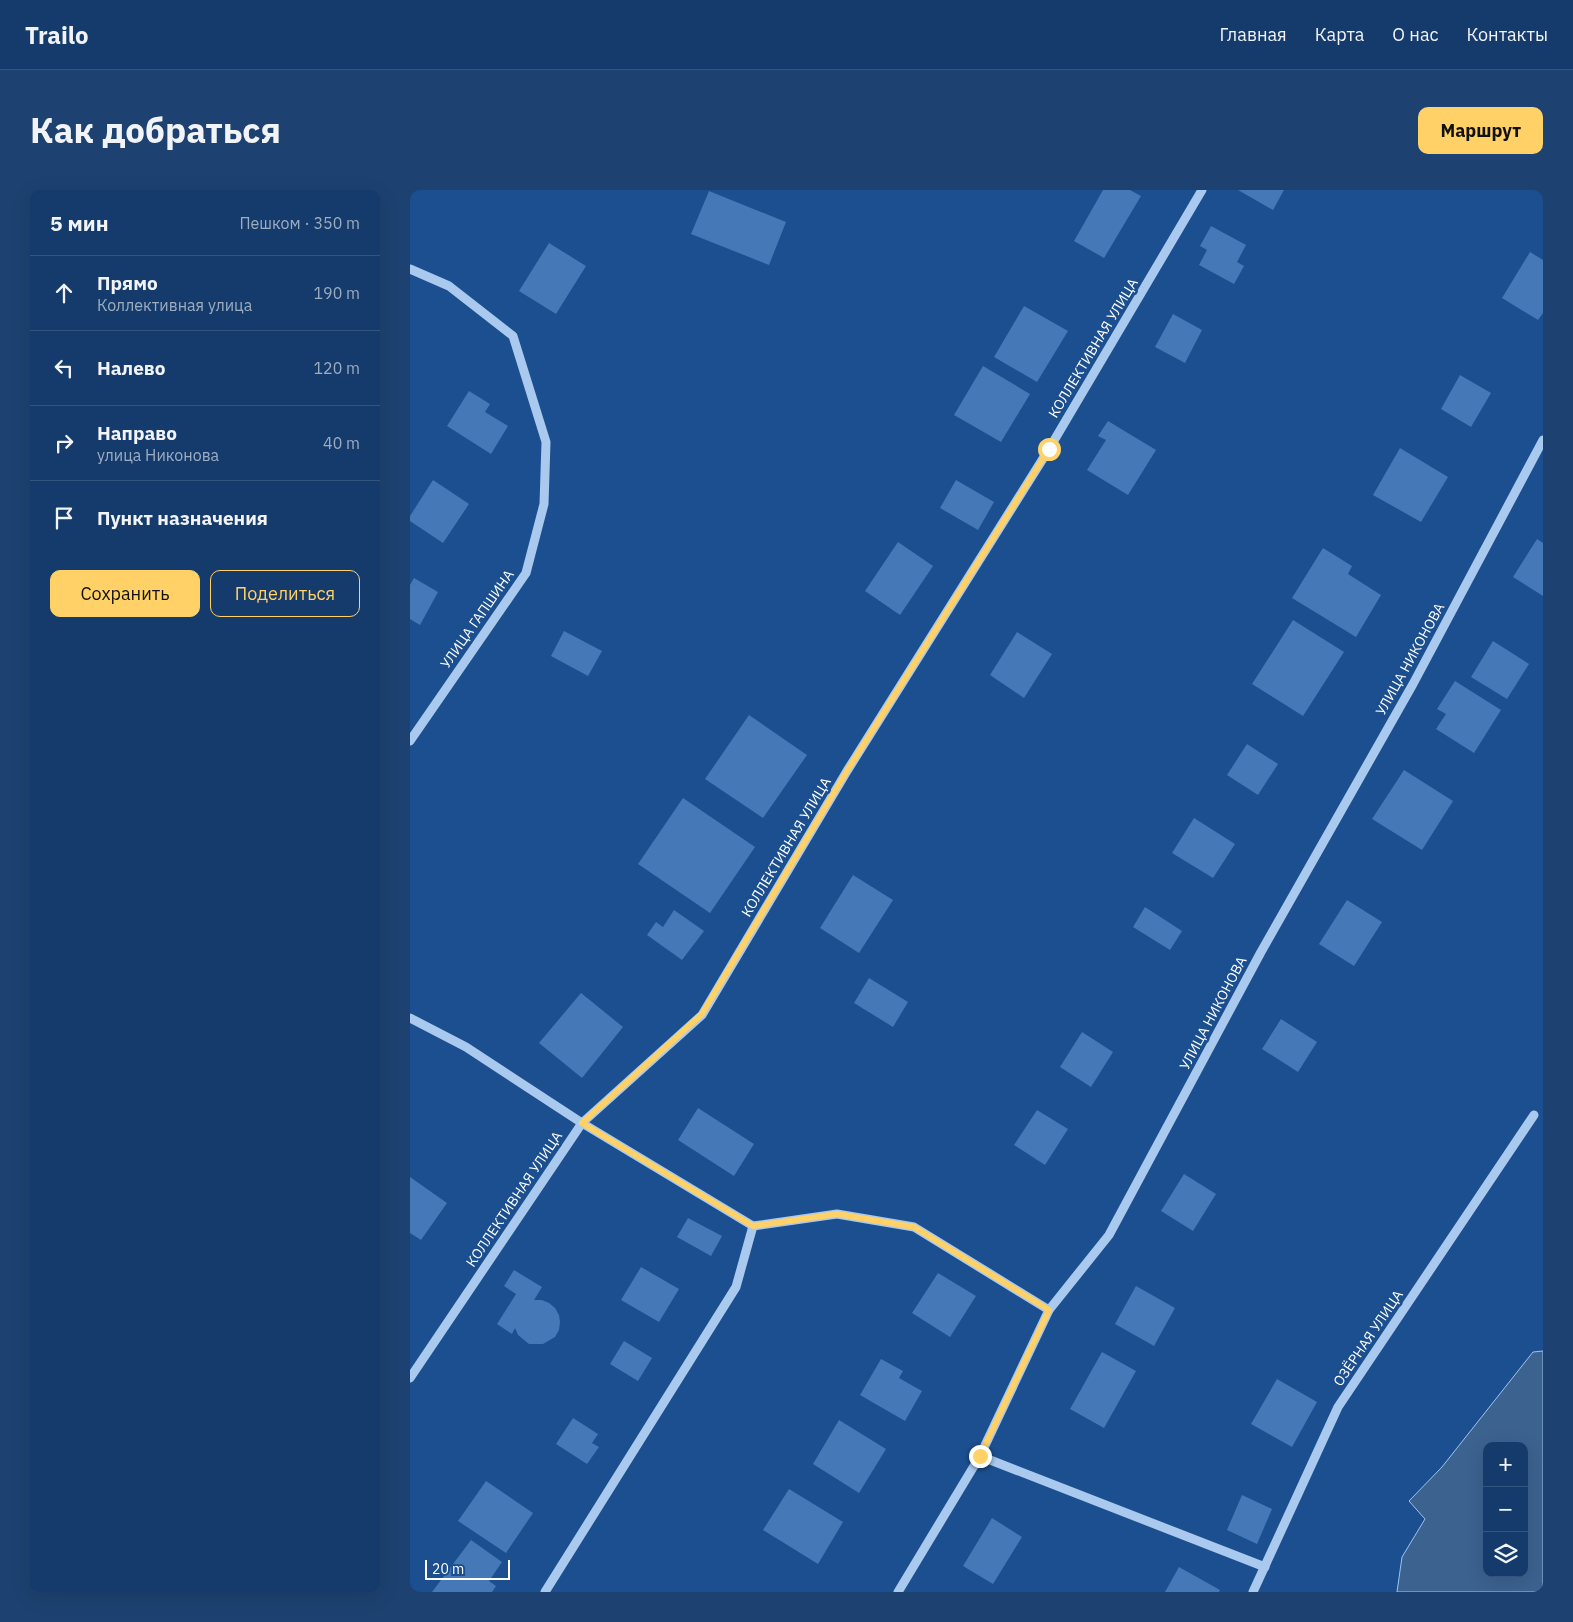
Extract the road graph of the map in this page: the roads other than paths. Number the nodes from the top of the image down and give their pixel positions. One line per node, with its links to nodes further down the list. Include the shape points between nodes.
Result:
1 (1202, 190): 7 (street, КОЛЛЕКТИВНАЯ УЛИЦА, via 1049,449 847,771 702,1014)
2 (410, 269): 4 (street, УЛИЦА ГАПШИНА, via 450,286 513,336 546,442 544,504 526,573)
3 (1543, 440): 9 (street, УЛИЦА НИКОНОВА, via 1413,684 1261,952 1109,1235)
4 (410, 741)
5 (410, 1018): 7 (street, via 466,1047)
6 (1534, 1115): 12 (street, ОЗЁРНАЯ УЛИЦА, via 1338,1407)
7 (582, 1123): 8 (street); 10 (street, КОЛЛЕКТИВНАЯ УЛИЦА)
8 (753, 1226): 9 (street, via 837,1214 914,1227); 13 (street, via 736,1287)
9 (1049, 1310): 11 (street, УЛИЦА НИКОНОВА)
10 (410, 1378)
11 (980, 1456): 12 (street); 14 (street, УЛИЦА НИКОНОВА)
12 (1265, 1567): 15 (street, ОЗЁРНАЯ УЛИЦА)
13 (544, 1592)
14 (898, 1592)
15 (1253, 1592)

